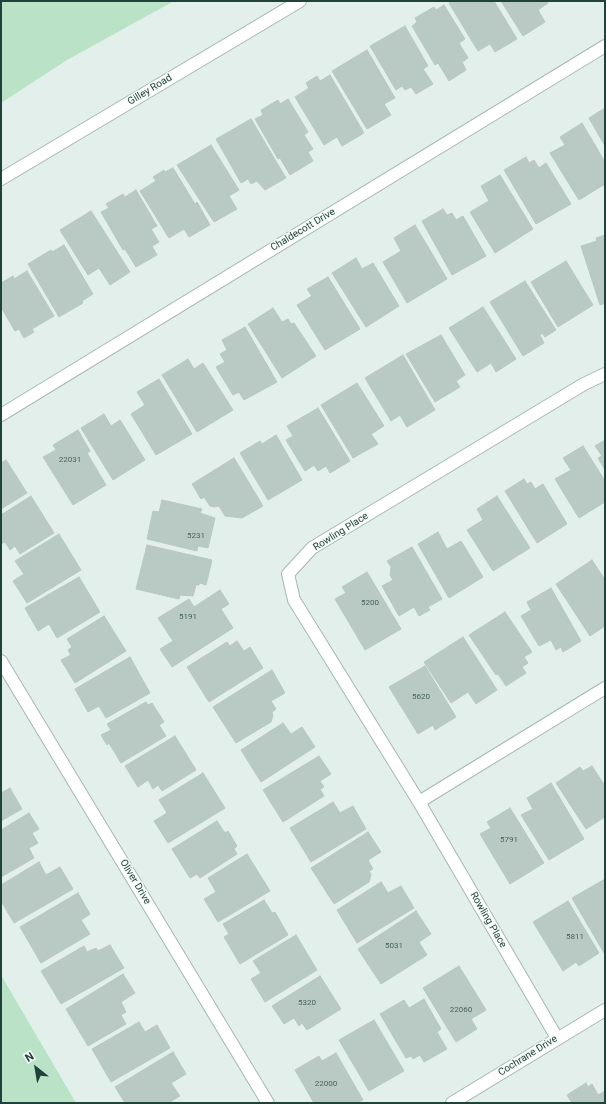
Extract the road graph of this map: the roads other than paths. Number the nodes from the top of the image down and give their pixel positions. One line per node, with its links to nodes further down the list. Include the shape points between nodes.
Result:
1 (300, 1): 3 (street, Gilley Road)
2 (605, 46): 5 (street, Chaldecott Drive)
3 (1, 179)
4 (605, 374): 8 (street, Rowling Place, via 584,384 312,548 288,574 294,600)
5 (1, 415)
6 (1, 661): 11 (street, Oliver Drive)
7 (605, 688): 8 (street)
8 (419, 802): 10 (street, Rowling Place)
9 (605, 1010): 10 (street, Cochrane Drive)
10 (557, 1038): 12 (street, Cochrane Drive)
11 (268, 1103)
12 (452, 1103)

